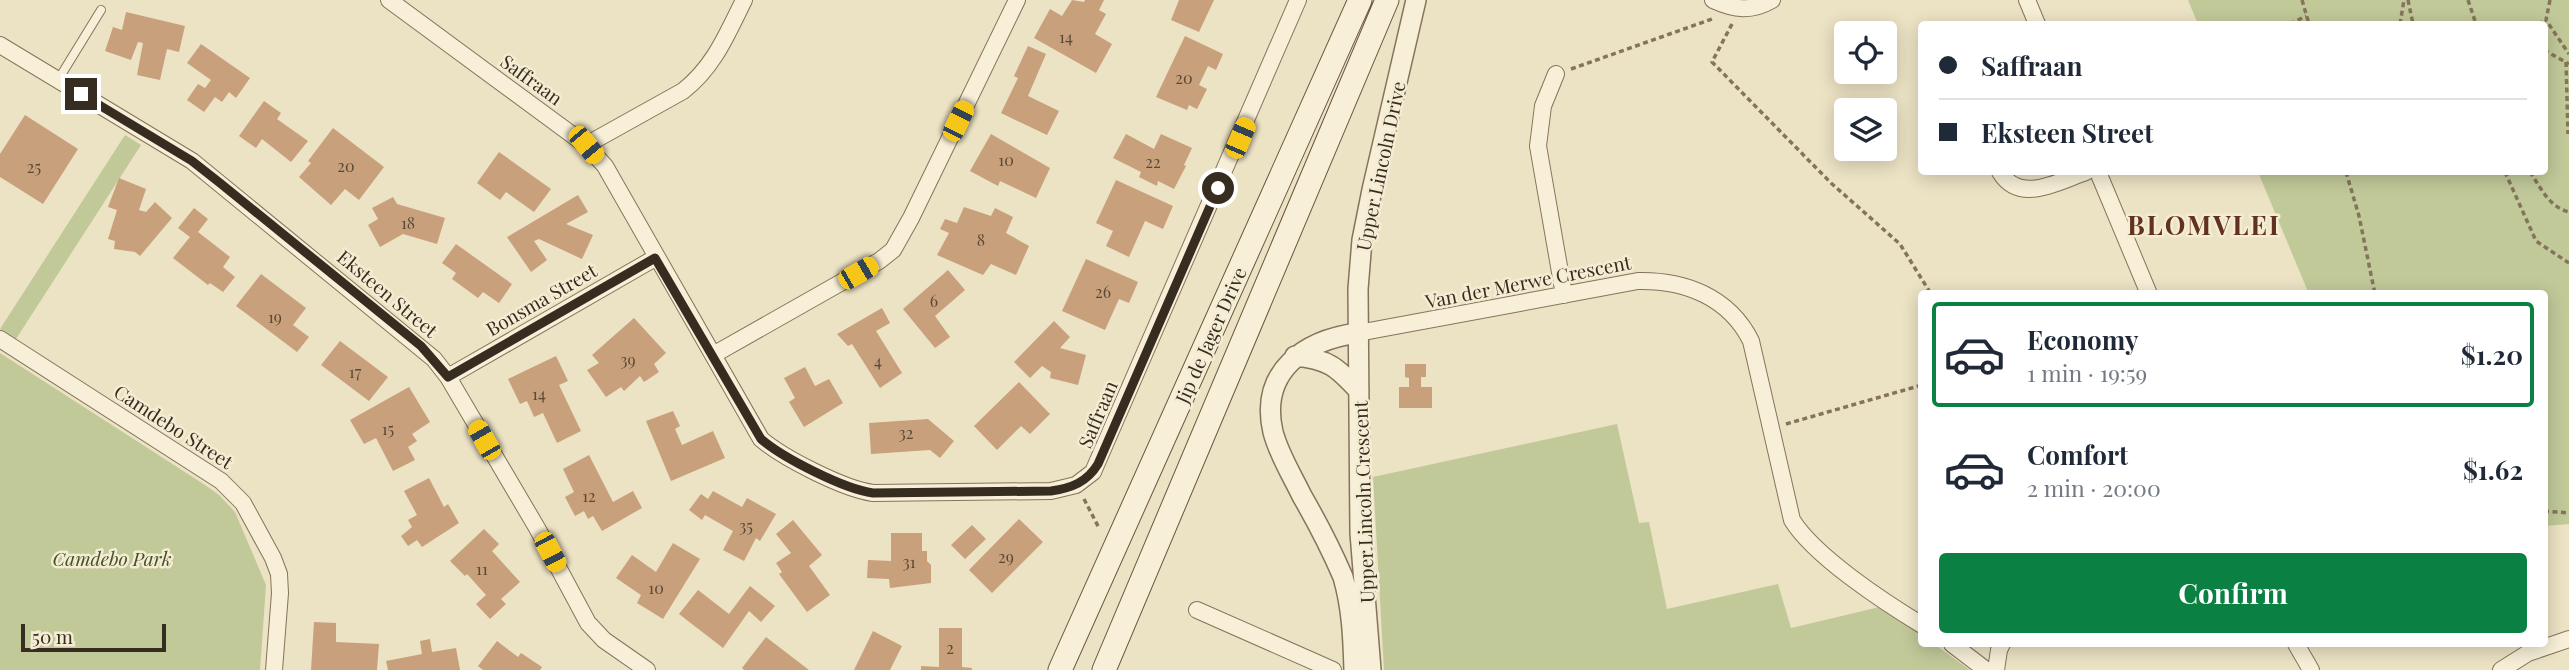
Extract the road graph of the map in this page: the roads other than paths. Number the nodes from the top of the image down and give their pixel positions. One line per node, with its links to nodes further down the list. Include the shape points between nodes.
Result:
1 (389, 0): 13 (street, Saffraan)
2 (418, 0): 13 (street)
3 (744, 0): 18 (street, via 719,51 695,82)
4 (1017, 0): 27 (street, via 893,250)
5 (1298, 0): 27 (street, Saffraan, via 1098,464 1086,479 1051,491 873,493 854,488 775,451 761,439)
6 (1360, 0): 41 (main road, Jip de Jager Drive)
7 (1387, 0): 42 (main road, Jip de Jager Drive)
8 (1416, 0): 25 (street, Upper Lincoln Drive, via 1362,240)
9 (1713, 0): 10 (street, via 1739,9)
10 (1772, 0)
11 (2027, 0): 14 (street)
12 (102, 10): 17 (lane)
13 (407, 14): 18 (street, Saffraan)
14 (2036, 21)
15 (0, 45): 17 (street, Eksteen Street)
16 (1556, 75): 24 (street, via 1543,106 1538,146)
17 (58, 80): 29 (street, Eksteen Street, via 192,161 421,346)
18 (586, 145): 22 (street, Saffraan, via 605,166)
19 (2002, 175): 20 (street, via 2028,190)
20 (2078, 175)
21 (2099, 175): 23 (street)
22 (655, 258): 27 (street, Saffraan); 29 (street, Bonsma Street)
23 (2147, 290)
24 (1564, 295): 25 (street, Van der Merwe Crescent); 32 (street, Van der Merwe Crescent, via 1654,280 1685,285 1714,299 1738,320 1751,341 1792,520 1800,533 1844,571)
25 (1358, 333): 28 (street); 30 (street, Upper Lincoln Crescent)
26 (0, 339): 40 (street, Camdebo Street, via 221,481 243,503 279,574)
27 (713, 355)
28 (1295, 356): 30 (street, via 1330,363); 44 (street, via 1274,393 1273,430 1343,577 1352,623)
29 (448, 377): 39 (street, Eksteen Street, via 588,623)
30 (1359, 391): 45 (street, Upper Lincoln Crescent, via 1360,533)
31 (1197, 610): 43 (street)
32 (1918, 622)
33 (2569, 639): 34 (street)
34 (2548, 646)
35 (1956, 647): 46 (street)
36 (2000, 647): 47 (street)
37 (2298, 647): 48 (street)
38 (2546, 647): 49 (street)
39 (641, 669)
40 (274, 670)
41 (1060, 670)
42 (1104, 670)
43 (1333, 670)
44 (1354, 670)
45 (1371, 670)
46 (1986, 670)
47 (1996, 670)
48 (2311, 670)
49 (2501, 670)

